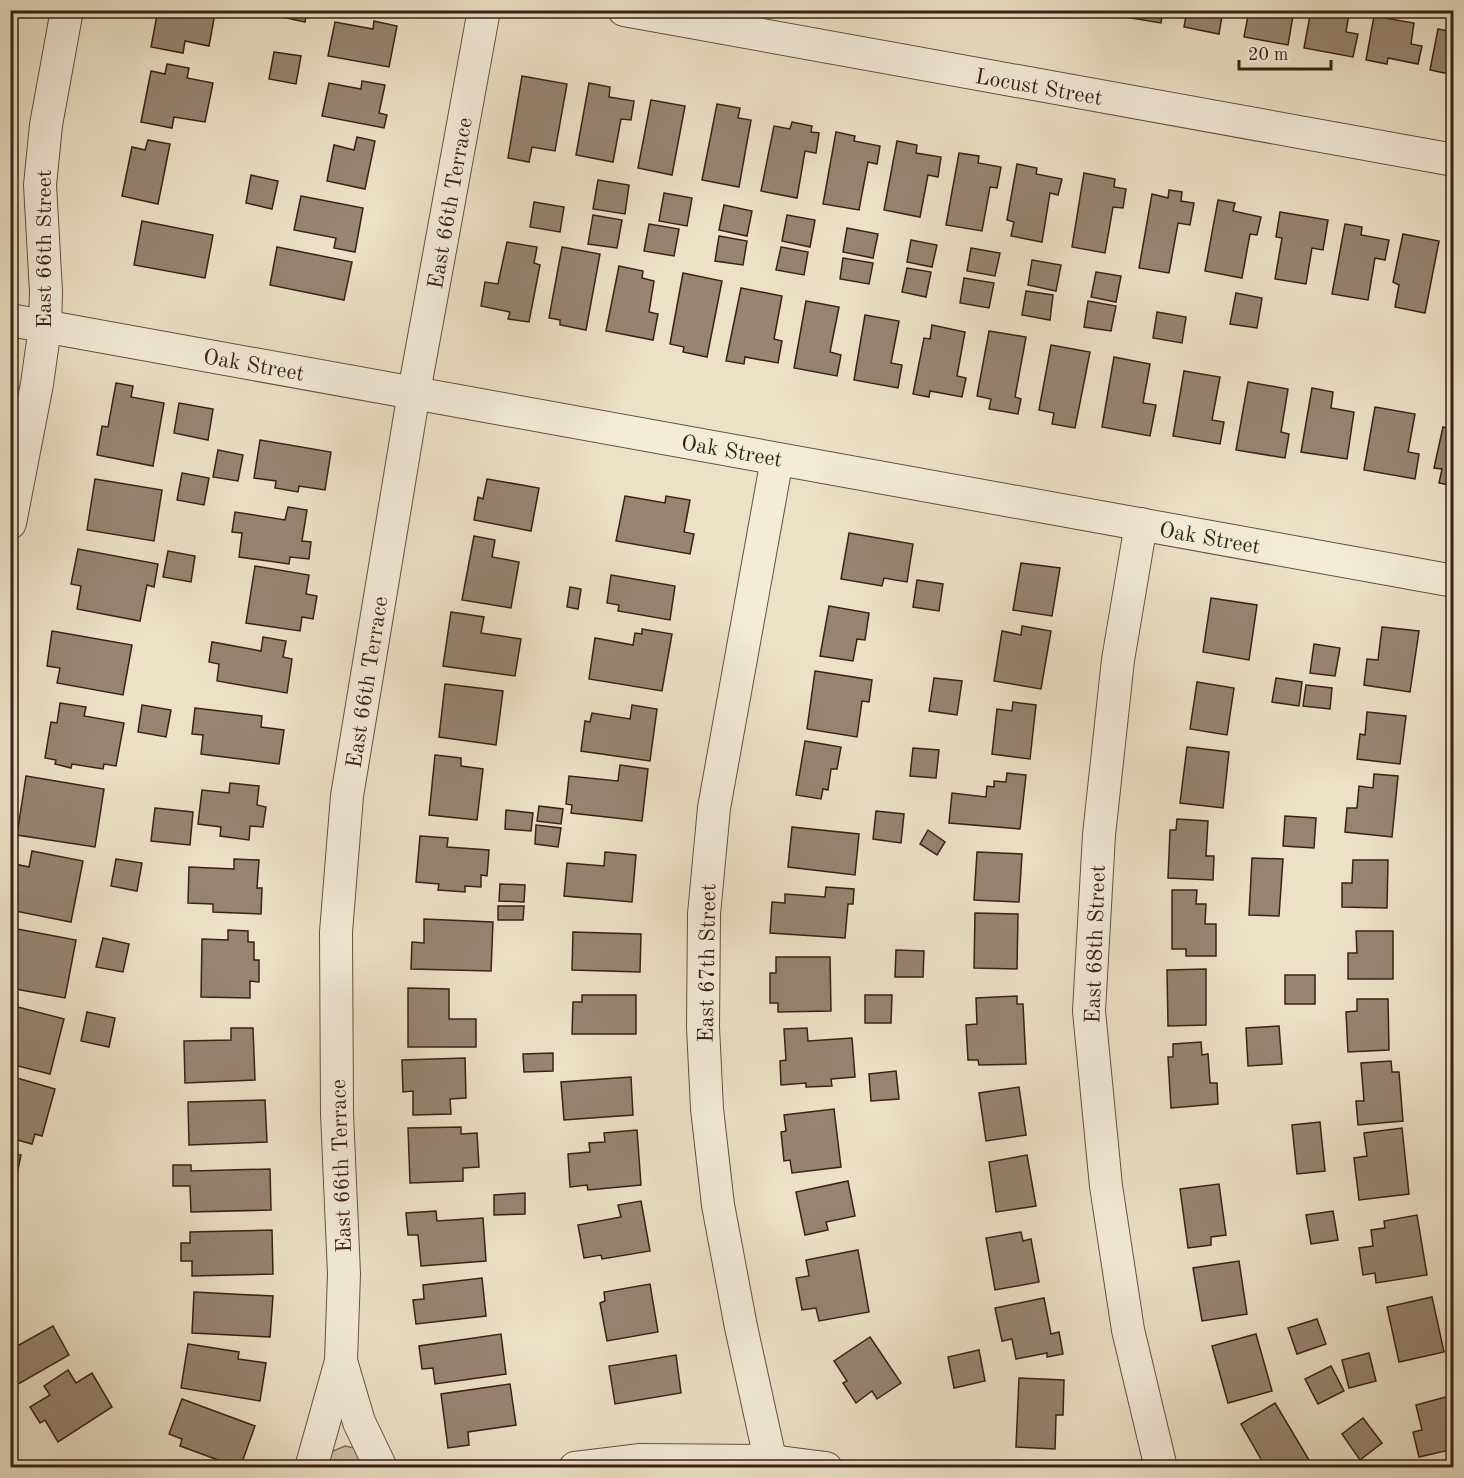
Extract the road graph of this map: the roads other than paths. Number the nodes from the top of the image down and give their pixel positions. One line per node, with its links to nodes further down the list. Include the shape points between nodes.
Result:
1 (67, 10): 6 (street, East 66th Street, via 46,125 40,185)
2 (484, 10): 7 (street, East 66th Terrace)
3 (624, 10): 4 (street, Locust Street)
4 (1454, 160)
5 (10, 320): 6 (street, Oak Street)
6 (45, 327): 7 (street, Oak Street); 9 (street, East 66th Street)
7 (414, 392): 8 (street, Oak Street); 12 (street, East 66th Terrace, via 347,796 336,932 337,1113 344,1274)
8 (777, 459): 10 (street, Oak Street); 13 (street, East 67th Street, via 714,808 704,914 703,1016 707,1109 718,1205)
9 (10, 523)
10 (1141, 524): 11 (street, Oak Street); 18 (street, East 68th Street, via 1118,660 1098,835 1089,1011 1106,1186 1128,1330)
11 (1454, 581)
12 (341, 1361): 14 (street, East 66th Terrace); 15 (street, East 66th Terrace, via 359,1422)
13 (772, 1464): 16 (street, via 641,1460); 17 (street)
14 (310, 1467)
15 (381, 1467)
16 (575, 1467)
17 (826, 1467)
18 (1161, 1467)

